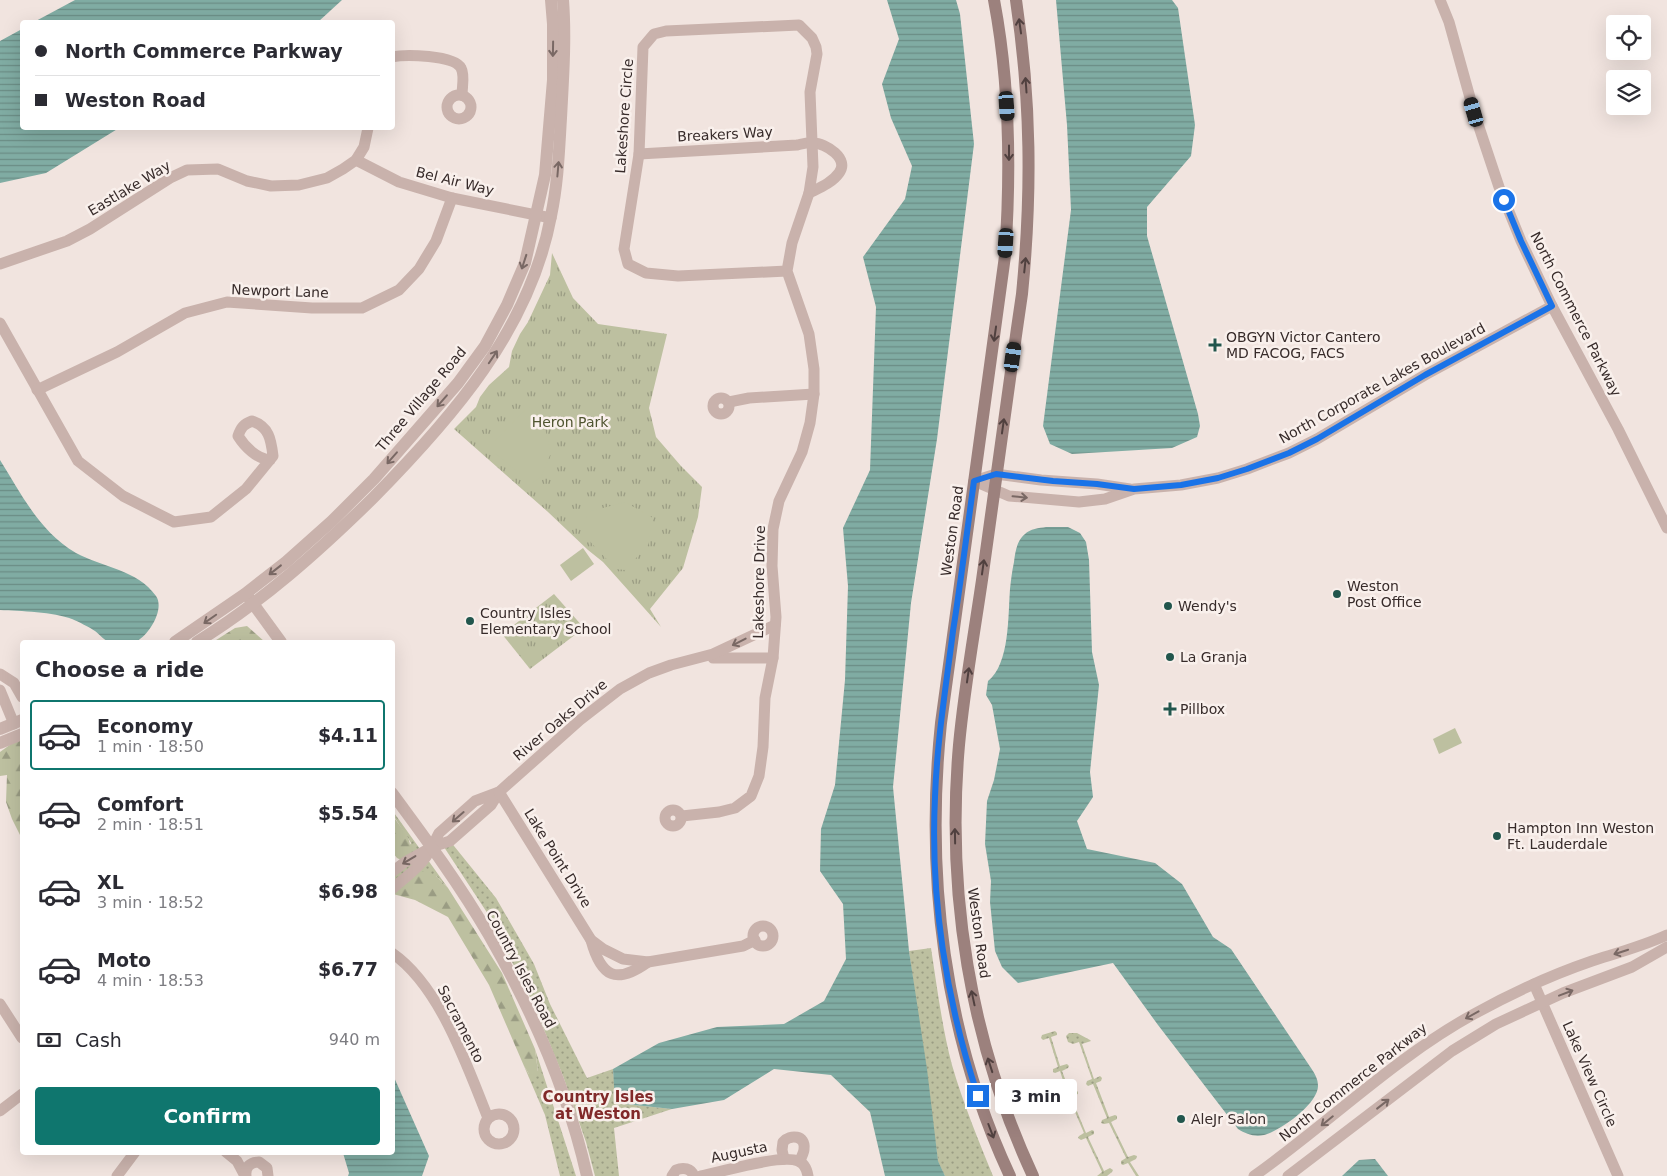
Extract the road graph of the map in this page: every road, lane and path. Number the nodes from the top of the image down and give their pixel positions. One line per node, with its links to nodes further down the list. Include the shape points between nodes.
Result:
1 (551, 0): 17 (street, Three Village Road, one-way to 17, via 553,80 545,175)
2 (563, 0): 18 (street, Three Village Road, one-way to 2, via 558,174 565,22)
3 (994, 0): 28 (main road, Weston Road, one-way to 28, via 1009,134 1008,200 1002,286)
4 (1016, 0): 27 (main road, Weston Road, one-way to 4, via 1028,231 1029,136)
5 (1440, 0): 7 (street, North Commerce Parkway)
6 (1447, 0): 7 (street, North Commerce Parkway)
7 (1449, 22): 21 (street, North Commerce Parkway, via 1499,187)
8 (812, 38): 12 (street, Lakeshore Drive, via 817,54 810,92); 13 (street, Lakeshore Circle, via 799,25 654,34 643,47)
9 (395, 56): 10 (street, via 439,58 458,64 463,74)
10 (462, 95)
11 (368, 130): 14 (street, via 364,147)
12 (813, 142): 13 (street, Breakers Way); 15 (street, Lakeshore Drive); 15 (street, via 835,151 841,168 825,184)
13 (639, 154): 20 (street, Lakeshore Circle, via 624,249 628,264 646,273 678,276)
14 (356, 160): 16 (street, Bel Air Way, via 399,182); 19 (street, Eastlake Way, via 327,178 299,185 255,183 218,169 188,170 67,241)
15 (809, 193): 20 (street, Lakeshore Drive, via 792,244)
16 (452, 198): 17 (street, Bel Air Way); 23 (street, Newport Lane, via 436,241 419,269 398,290 362,308 227,302 185,313 117,352)
17 (536, 215): 18 (street, Bel Air Way); 32 (street, Three Village Road, one-way to 32, via 525,263 507,305 485,346 458,383 374,479)
18 (551, 218): 32 (street, Three Village Road, one-way to 18, via 295,571 341,530 432,435 470,390 496,353 520,309)
19 (0, 264)
20 (787, 271): 24 (street, Lakeshore Drive, via 809,334)
21 (1552, 306): 29 (street, North Corporate Lakes Boulevard, via 1289,453 1218,478); 31 (street, North Commerce Parkway)
22 (0, 323): 23 (street)
23 (37, 390): 26 (street, via 78,461 122,496 174,522 211,517 246,489)
24 (814, 394): 25 (street); 33 (street, Lakeshore Drive, via 802,452 779,502 773,529)
25 (729, 402)
26 (270, 460)
27 (996, 474): 28 (street, North Corporate Lakes Boulevard); 29 (street, North Corporate Lakes Boulevard); 30 (main road, Weston Road)
28 (974, 481): 30 (street, North Corporate Lakes Boulevard); 77 (main road, Weston Road, one-way to 77, via 938,753 934,821 936,877 946,966 960,1034 983,1111)
29 (1134, 489): 30 (street, North Corporate Lakes Boulevard, one-way to 29, via 1009,496 1079,502 1105,499)
30 (994, 490): 78 (main road, Weston Road, one-way to 30, via 1001,1098 984,1045 969,977 957,885 955,836 959,744)
31 (1667, 528)
32 (249, 599): 34 (street, Three Village Road, one-way to 34); 35 (street, Three Village Road); 36 (street)
33 (776, 625): 37 (street, River Oaks Drive, one-way to 37); 38 (street, Lakeshore Drive)
34 (178, 640)
35 (199, 640)
36 (280, 640)
37 (701, 658): 38 (street, River Oaks Drive); 46 (street, River Oaks Drive, via 649,673 620,689)
38 (772, 658): 48 (street, Lakeshore Drive, via 765,698 759,776 750,796 736,808)
39 (0, 674): 41 (street, via 14,683)
40 (0, 690): 42 (street)
41 (20, 694)
42 (20, 723): 43 (street)
43 (0, 729)
44 (20, 735): 45 (street)
45 (0, 743)
46 (499, 792): 49 (street, River Oaks Drive, via 475,801 439,833); 53 (street, Lake Point Drive)
47 (395, 797): 49 (street, Country Isles Road)
48 (682, 816)
49 (432, 847): 50 (street, one-way to 50); 51 (street, River Oaks Drive, via 419,866); 72 (street, Country Isles Road, via 488,934 537,1027 578,1139)
50 (395, 870)
51 (395, 886)
52 (1667, 936): 58 (street, North Commerce Parkway, one-way to 58)
53 (591, 940): 57 (street, Lake Point Drive, via 623,959); 57 (street, Lake Point Drive, via 599,962 613,974 630,974)
54 (755, 940): 57 (street, Lake Point Drive, via 743,946)
55 (1667, 947): 59 (street, one-way to 55, via 1625,971)
56 (395, 956): 64 (street, Sacramento, via 424,984 436,1002)
57 (648, 962)
58 (1534, 984): 59 (street, Lake View Circle); 79 (street, North Commerce Parkway, one-way to 79, via 1475,1013 1415,1051)
59 (1542, 1002): 80 (street, one-way to 59, via 1452,1051 1496,1024); 81 (street, Lake View Circle)
60 (0, 1004): 61 (street)
61 (20, 1035)
62 (20, 1096): 63 (street)
63 (0, 1111)
64 (488, 1118)
65 (133, 1155): 69 (street)
66 (230, 1155): 70 (street)
67 (784, 1159): 68 (street); 68 (street, via 783,1142 790,1136 796,1136 804,1144); 75 (street, Augusta)
68 (800, 1161): 76 (street)
69 (117, 1176)
70 (245, 1176): 71 (street, via 252,1163 259,1162 267,1168)
71 (268, 1176)
72 (587, 1176)
73 (672, 1176): 74 (street, Augusta, via 676,1170 685,1168)
74 (694, 1176)
75 (701, 1176)
76 (808, 1176)
77 (1010, 1176)
78 (1033, 1176)
79 (1254, 1176)
80 (1288, 1176)
81 (1618, 1176)

